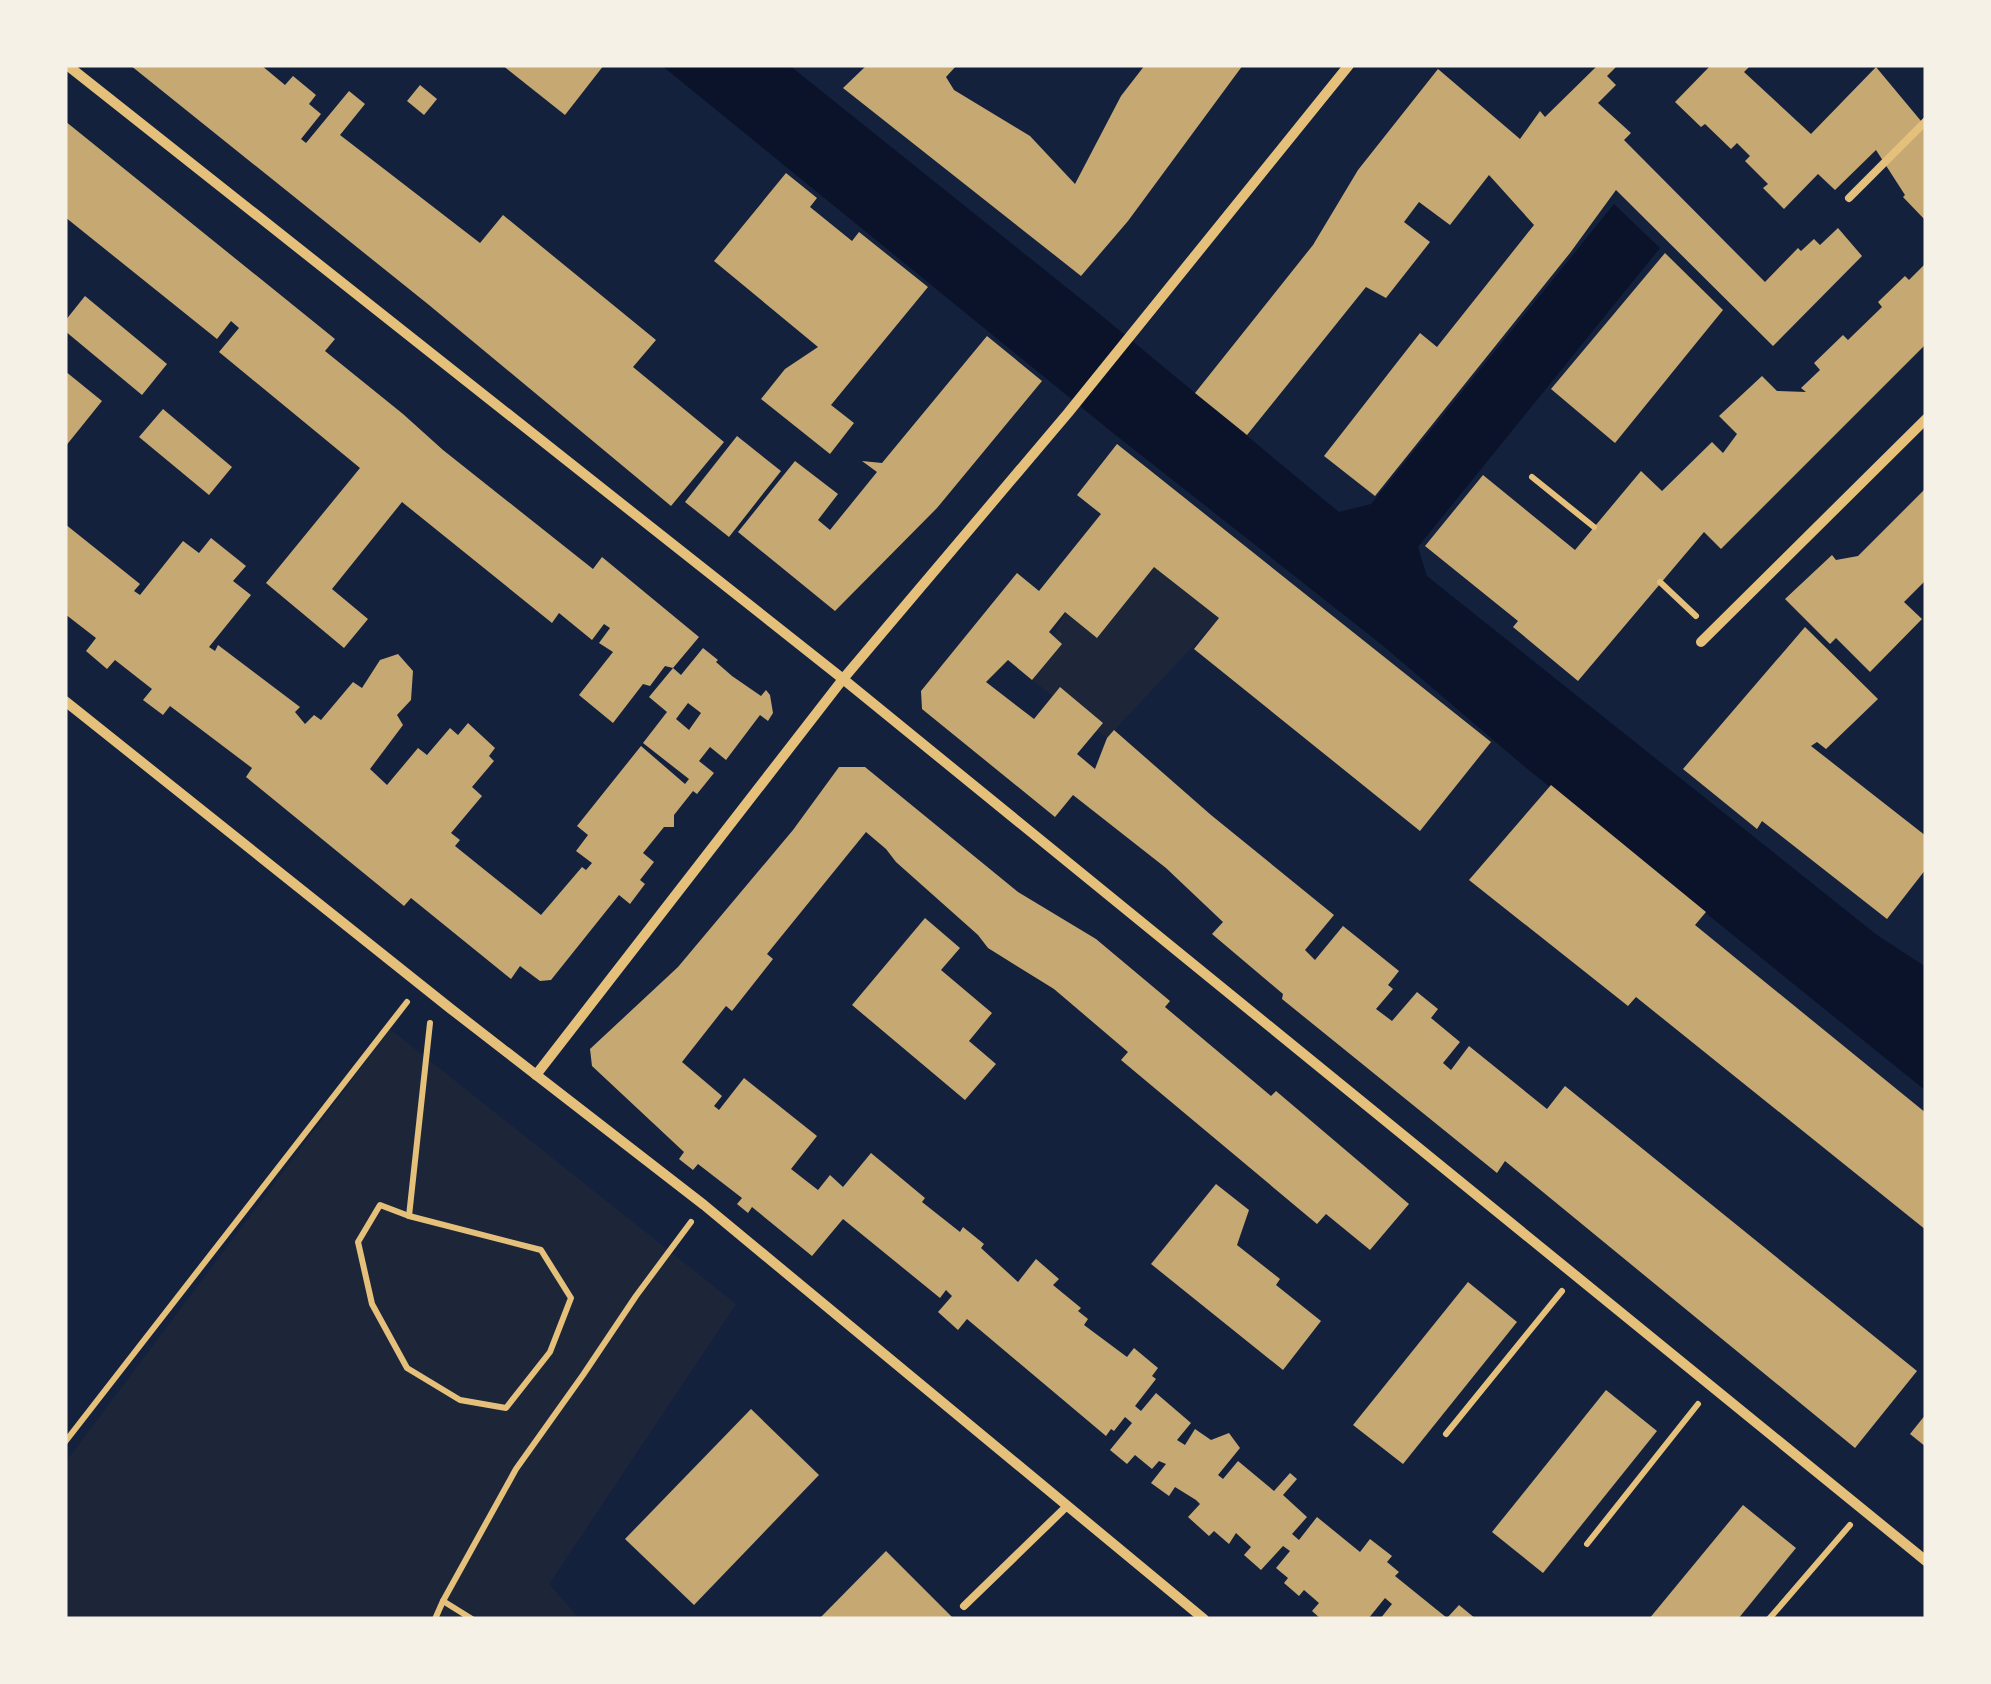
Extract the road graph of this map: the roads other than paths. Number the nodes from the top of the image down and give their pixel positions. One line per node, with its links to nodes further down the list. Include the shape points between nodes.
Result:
1 (67, 65): 7 (street)
2 (1349, 65): 7 (street)
3 (1926, 121): 4 (lane)
4 (1849, 198)
5 (1926, 419): 6 (street)
6 (1701, 642)
7 (843, 680): 9 (street); 11 (street)
8 (65, 700): 9 (street)
9 (536, 1075): 10 (street)
10 (1067, 1506): 12 (lane); 13 (street)
11 (1925, 1558)
12 (964, 1606)
13 (1204, 1619)

